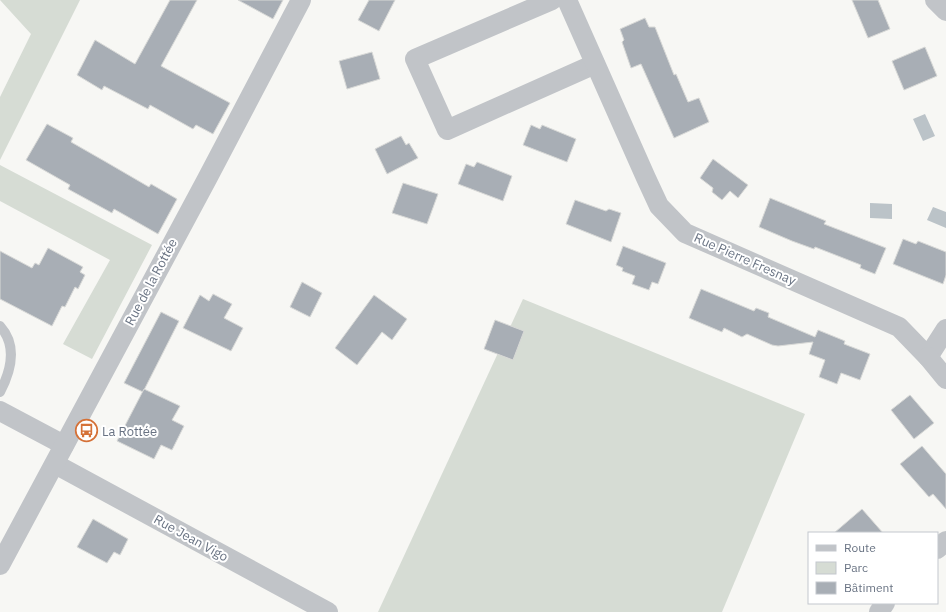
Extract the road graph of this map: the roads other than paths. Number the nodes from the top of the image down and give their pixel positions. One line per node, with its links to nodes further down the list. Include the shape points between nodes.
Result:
1 (301, 0): 13 (street, Rue de la Rottée)
2 (552, 0): 6 (street, via 415,59 447,130)
3 (567, 0): 6 (street, Rue Pierre Fresnay)
4 (936, 0): 5 (street)
5 (946, 12)
6 (595, 64): 9 (street, Rue Pierre Fresnay, via 659,206 685,233 899,327)
7 (0, 326): 11 (lane, via 6,333 12,351 9,373)
8 (946, 329): 9 (street)
9 (928, 357): 10 (street, Rue Pierre Fresnay)
10 (946, 379)
11 (0, 392)
12 (0, 411): 13 (street)
13 (64, 445): 14 (street, Rue de la Rottée)
14 (55, 464): 17 (street, Rue de la Rottée); 18 (street, Rue Jean Vigo)
15 (946, 541): 16 (street)
16 (938, 549)
17 (0, 564)
18 (328, 612)

